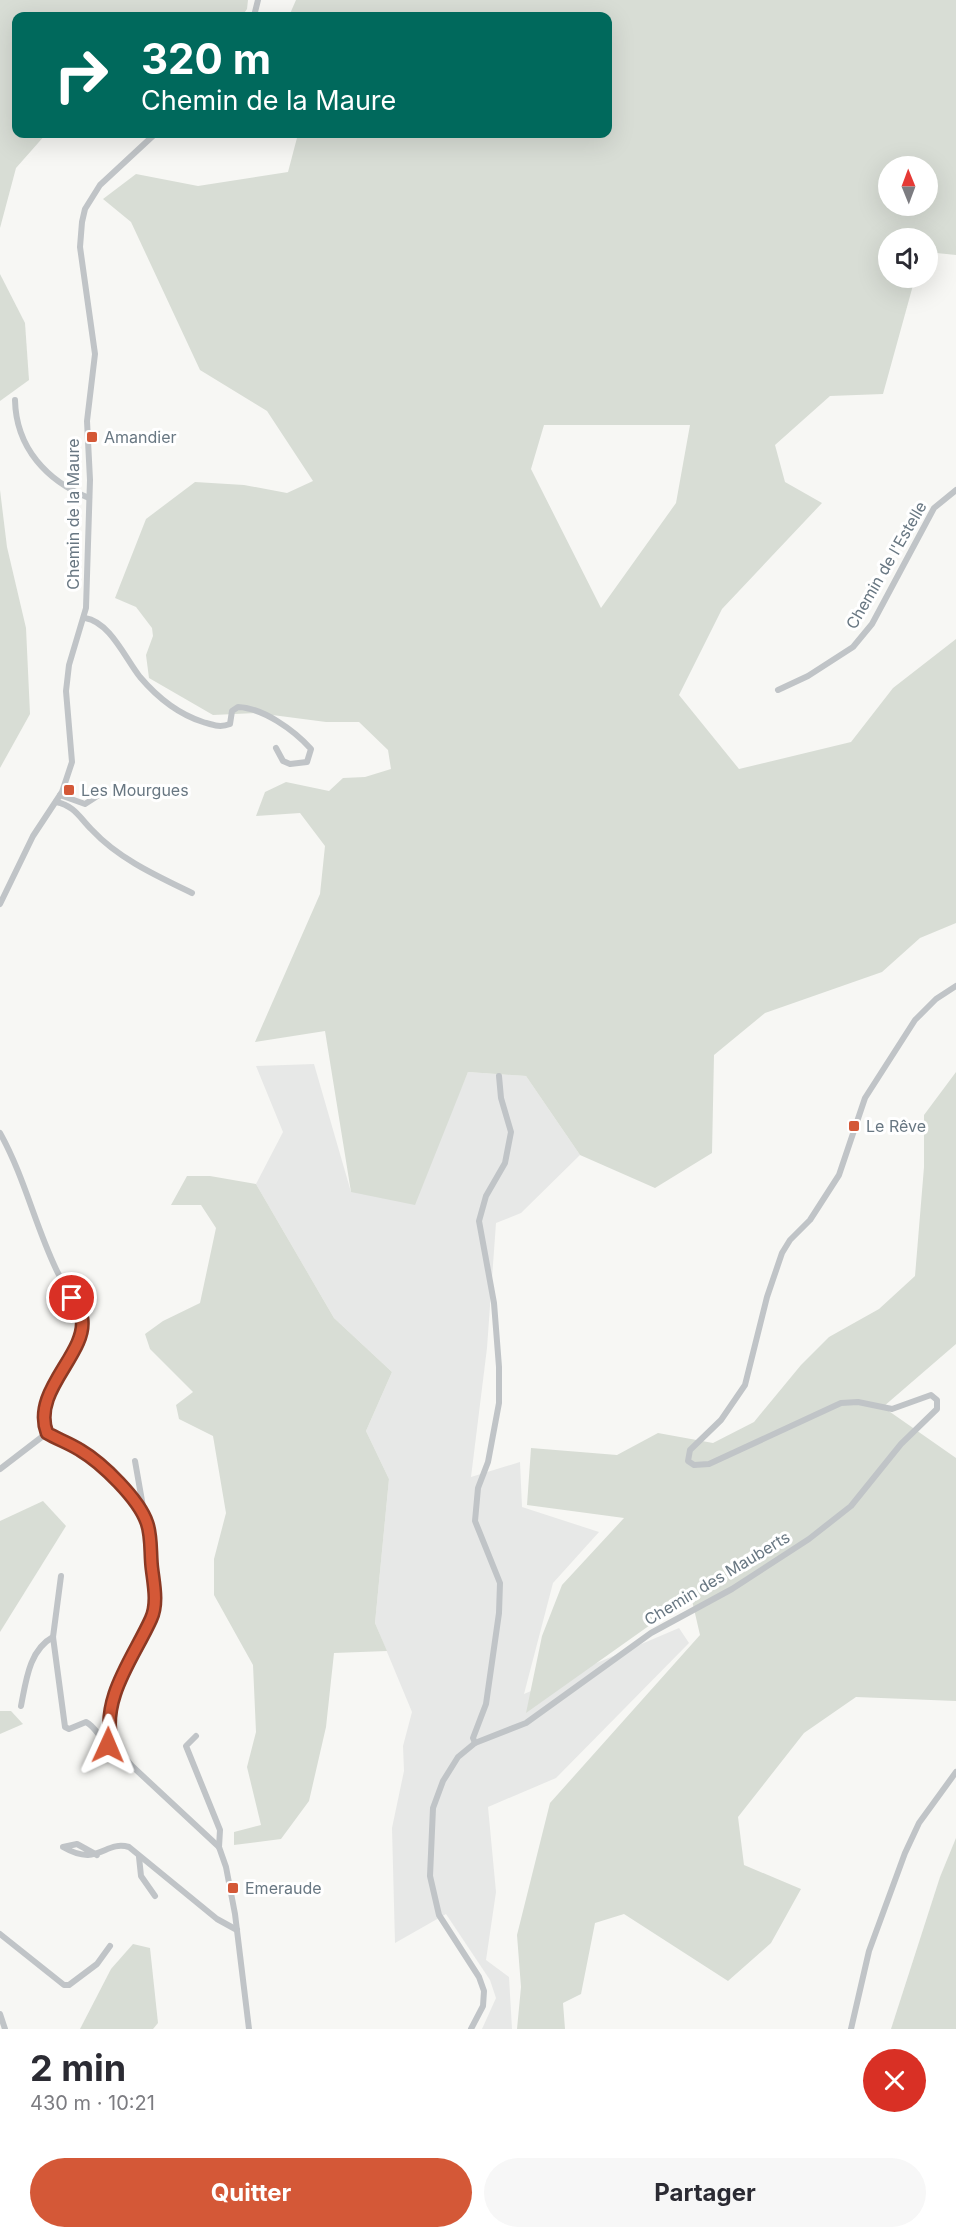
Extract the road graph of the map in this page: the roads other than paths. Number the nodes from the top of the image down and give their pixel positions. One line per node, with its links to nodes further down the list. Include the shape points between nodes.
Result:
1 (151, 138): 4 (street, Chemin de la Maure, via 100,185 82,222 80,247 95,354 87,421)
2 (15, 400): 4 (street, via 18,428 26,449 54,480)
3 (956, 490): 6 (street, Chemin de l'Estelle, via 934,508 872,624 853,647)
4 (89, 498): 5 (street, Chemin de la Maure)
5 (85, 618): 7 (street, via 104,628 142,679 175,709 223,727 230,724 232,711 251,707 303,740 311,754 307,762 290,764 283,762); 9 (street, Chemin de la Maure, via 67,678 72,762)
6 (778, 690)
7 (276, 748)
8 (102, 793): 9 (street, via 85,804)
9 (60, 795): 10 (street, Chemin de la Maure)
10 (56, 802): 11 (street, via 75,809 115,850); 12 (street, Chemin de la Maure, via 33,836)
11 (192, 893)
12 (0, 904)
13 (956, 986): 25 (street, Chemin des Mauberts, via 915,1020 871,1088 839,1175 810,1220 782,1253 745,1385 721,1420 687,1457 694,1465 709,1464 841,1403 892,1409 931,1395 937,1400 937,1409 901,1444 851,1506 808,1539 732,1589 651,1632 526,1723)
14 (499, 1076): 25 (street, via 511,1132 506,1163 486,1196 479,1221 494,1303 498,1402 488,1462 478,1488 475,1521 500,1583 499,1613 486,1704)
15 (0, 1133): 16 (street, via 56,1269 82,1320 79,1337 45,1403 43,1423)
16 (47, 1433): 18 (street); 19 (street, via 90,1456 112,1476)
17 (135, 1461): 19 (street)
18 (0, 1469)
19 (145, 1518): 24 (street, via 155,1610 122,1676 112,1706)
20 (61, 1576): 21 (street)
21 (53, 1637): 22 (street, via 28,1668); 24 (street, via 65,1727 69,1730 86,1722 104,1742)
22 (21, 1706)
23 (196, 1736): 27 (street, via 186,1746 220,1830)
24 (112, 1743): 27 (street)
25 (474, 1743): 37 (street, via 458,1757 437,1795 431,1820 430,1876 439,1915 484,1991 483,2006)
26 (956, 1772): 38 (street, via 919,1822 905,1853 869,1951)
27 (219, 1847): 31 (street)
28 (97, 1855): 29 (street, via 122,1845)
29 (139, 1857): 30 (street, via 141,1876); 31 (street, via 217,1919)
30 (155, 1896)
31 (237, 1930): 36 (street)
32 (0, 1934): 33 (street, via 64,1985 97,1964)
33 (110, 1946)
34 (0, 2014): 35 (street)
35 (5, 2029)
36 (249, 2029)
37 (471, 2029)
38 (850, 2029)

